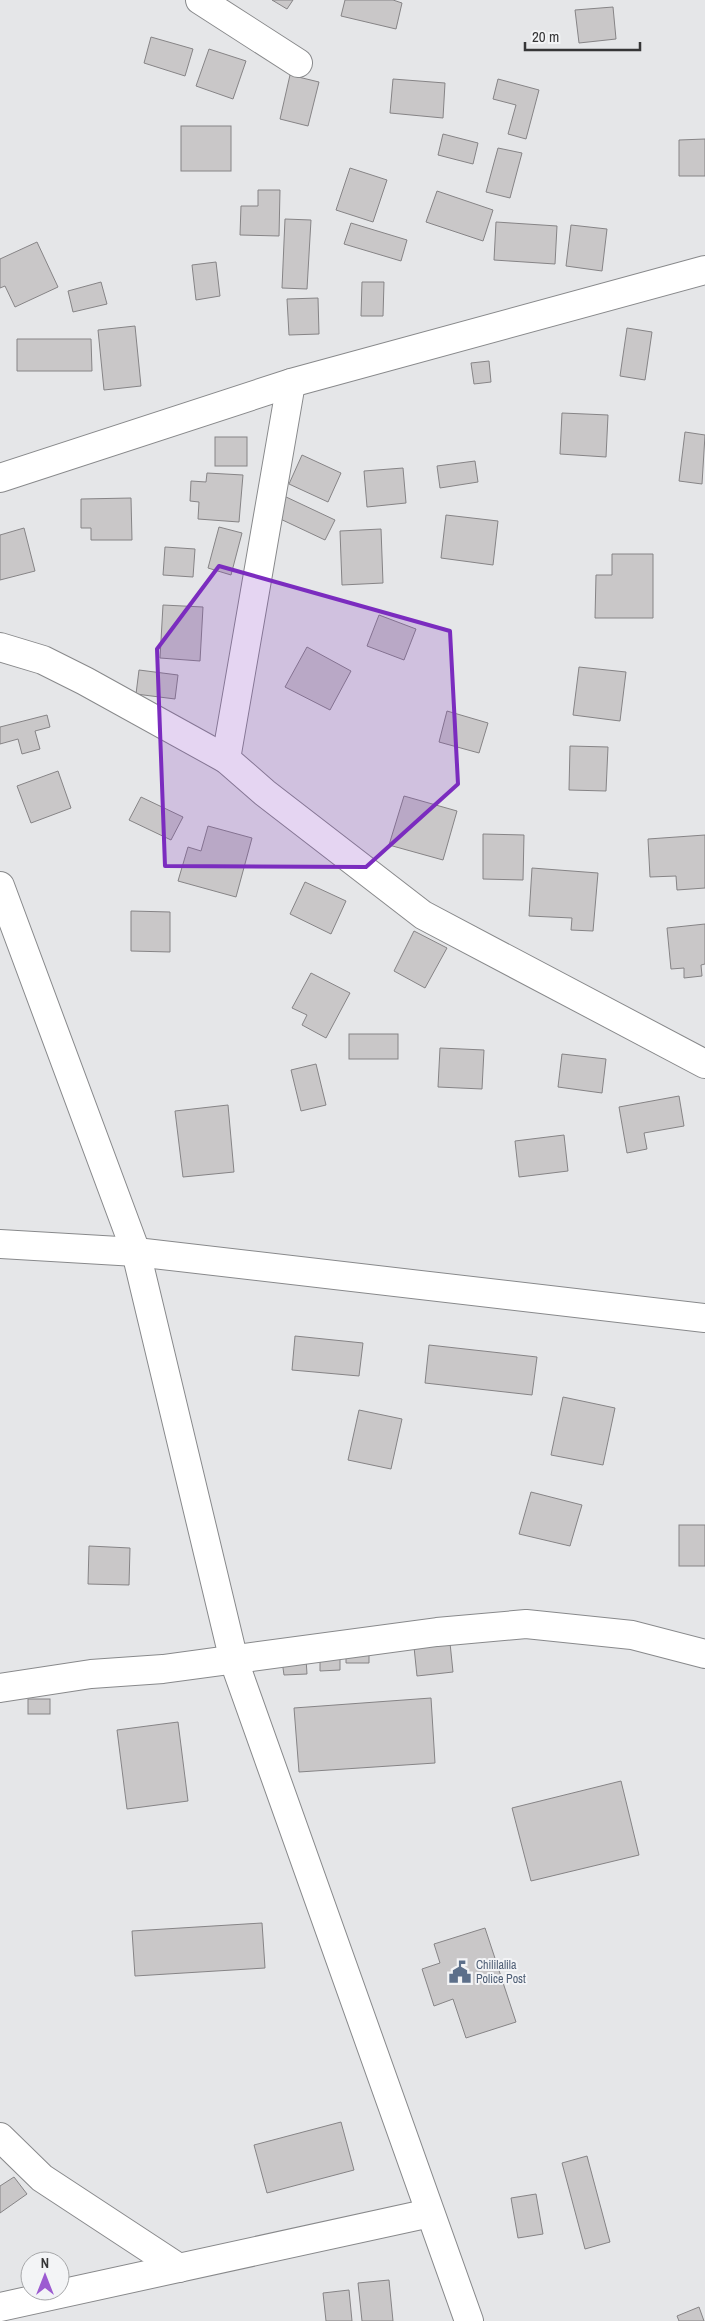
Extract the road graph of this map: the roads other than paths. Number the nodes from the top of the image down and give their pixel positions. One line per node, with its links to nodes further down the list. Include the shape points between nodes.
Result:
1 (200, 0): 2 (street)
2 (298, 64)
3 (705, 270): 4 (street)
4 (291, 383): 5 (street); 7 (street)
5 (0, 478)
6 (0, 647): 7 (street, via 43,660)
7 (226, 759): 9 (street, via 423,915)
8 (0, 886): 11 (street)
9 (705, 1064)
10 (0, 1244): 11 (street)
11 (136, 1252): 12 (street); 14 (street)
12 (705, 1318)
13 (705, 1654): 14 (street, via 632,1635 526,1624 437,1632)
14 (234, 1661): 15 (street, via 91,1674); 17 (street)
15 (0, 1688)
16 (0, 2137): 18 (street, via 42,2178)
17 (430, 2213): 18 (street); 20 (street)
18 (179, 2268): 19 (street)
19 (0, 2307)
20 (469, 2321)

